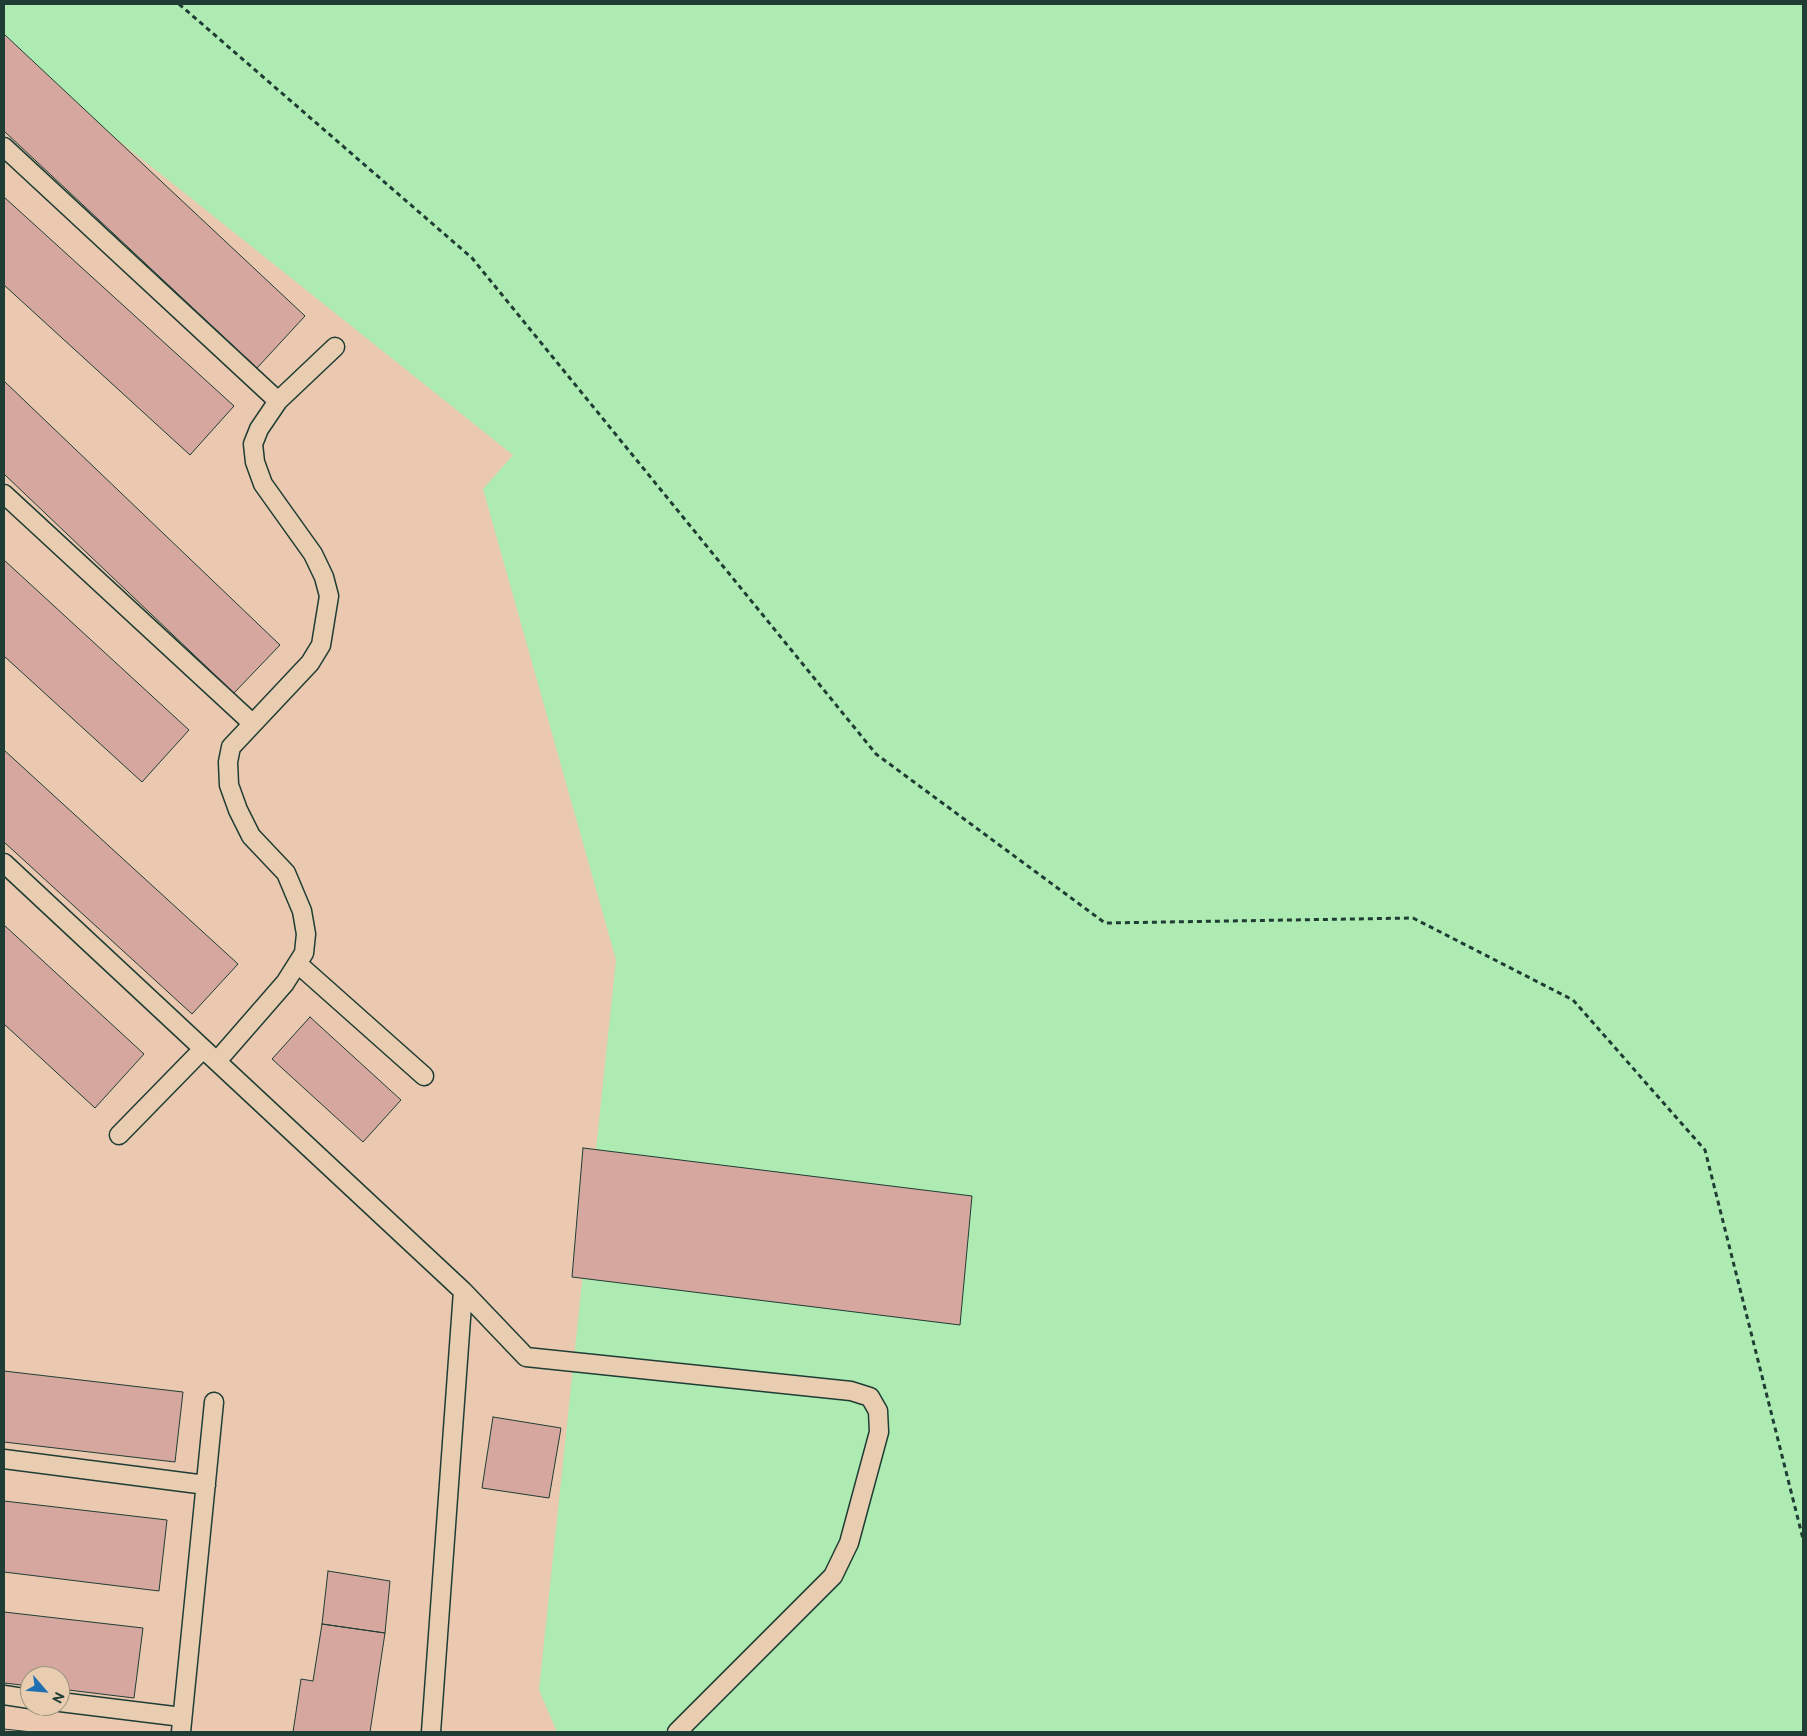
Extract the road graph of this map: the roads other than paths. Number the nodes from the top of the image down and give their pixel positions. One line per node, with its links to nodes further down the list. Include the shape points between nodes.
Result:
1 (4, 147): 3 (lane)
2 (335, 348): 3 (lane)
3 (278, 402): 5 (lane, via 259,429 254,444 255,462 263,484 312,554 329,596 321,645 310,663)
4 (4, 494): 5 (lane)
5 (252, 723): 7 (lane, via 231,747 229,785 251,836 286,873 302,911 306,934 304,953)
6 (4, 862): 8 (lane)
7 (298, 964): 9 (lane); 10 (lane)
8 (203, 1048): 9 (lane); 11 (lane)
9 (217, 1061): 12 (lane)
10 (424, 1076)
11 (119, 1135)
12 (463, 1290): 20 (lane); 21 (lane, via 526,1357 851,1391 870,1397 878,1411 879,1432 854,1525 833,1576)
13 (214, 1402): 15 (lane)
14 (4, 1460): 15 (lane)
15 (206, 1485): 19 (lane)
16 (4, 1696): 17 (lane)
17 (20, 1698)
18 (70, 1704): 19 (lane)
19 (181, 1725)
20 (431, 1732)
21 (677, 1732)

